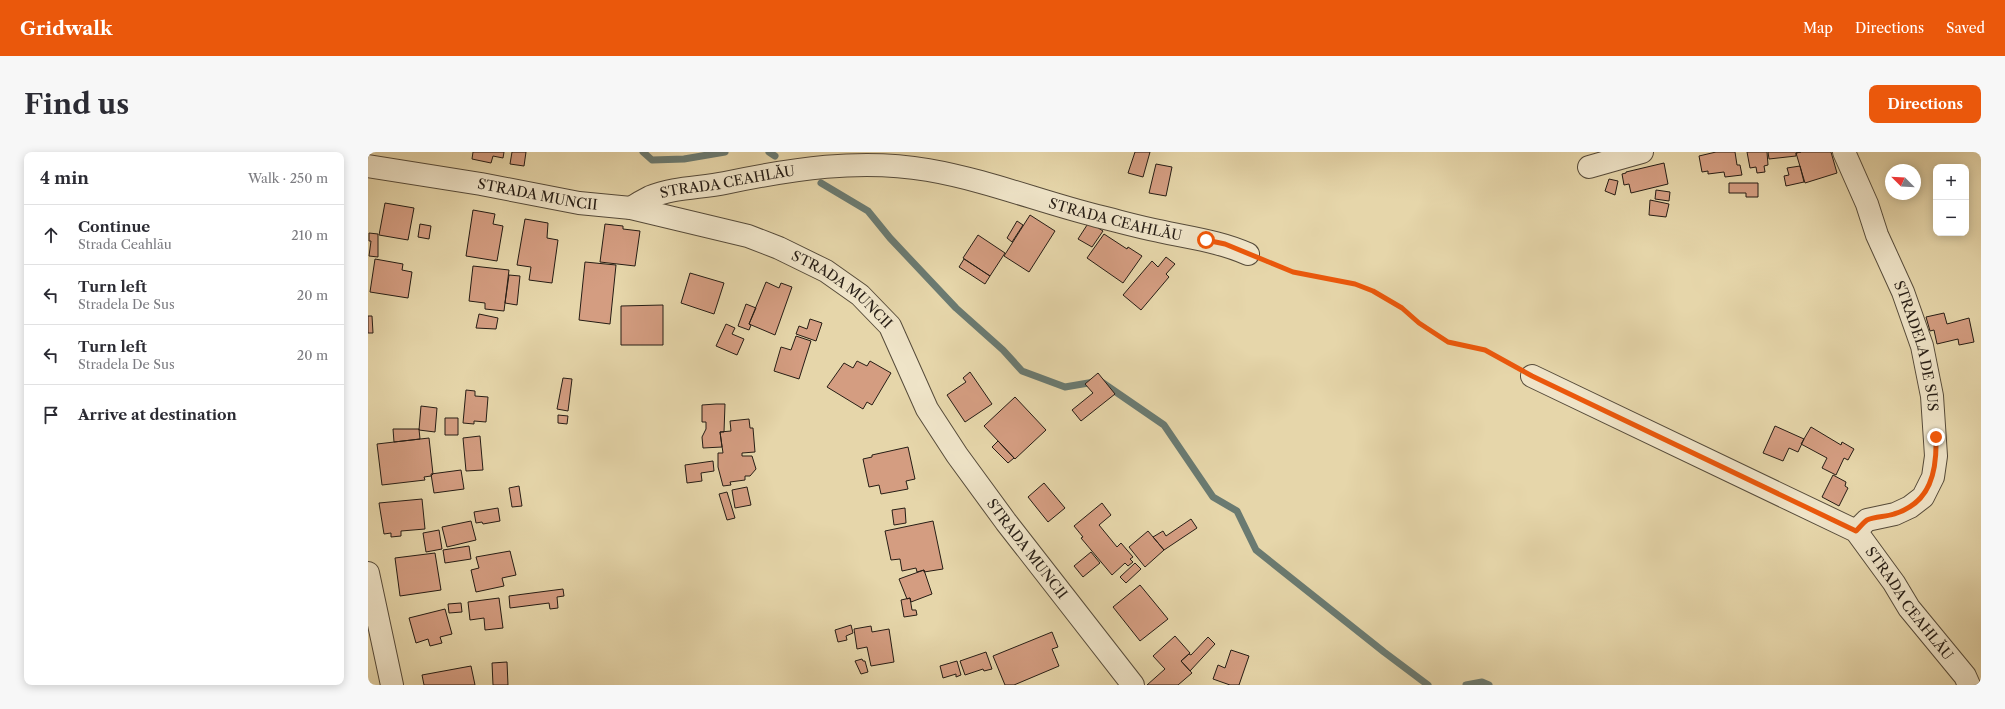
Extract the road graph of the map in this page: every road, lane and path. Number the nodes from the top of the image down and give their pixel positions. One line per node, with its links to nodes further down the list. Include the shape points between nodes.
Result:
1 (1642, 152): 4 (street)
2 (1844, 152): 8 (street, STRADELA DE SUS, via 1903,292 1922,346 1932,396 1936,456 1933,477 1923,497 1895,514 1868,520)
3 (368, 166): 5 (street, STRADA MUNCII, via 579,203)
4 (1590, 167)
5 (631, 208): 6 (street, STRADA CEAHLĂU, via 650,197 681,189 716,185 778,172 846,165 885,165 928,170 1011,190 1092,215 1225,244); 11 (street, STRADA MUNCII, via 748,236 826,271 860,295 890,326 928,409 957,455)
6 (1248, 254): 7 (path, via 1293,272 1355,284 1373,291 1402,308 1448,342 1485,350)
7 (1532, 376): 8 (street, STRADA CEAHLĂU)
8 (1856, 531): 12 (street, STRADA CEAHLĂU, via 1909,608 1960,670)
9 (368, 573): 10 (street)
10 (392, 685)
11 (1133, 685)
12 (1969, 685)

